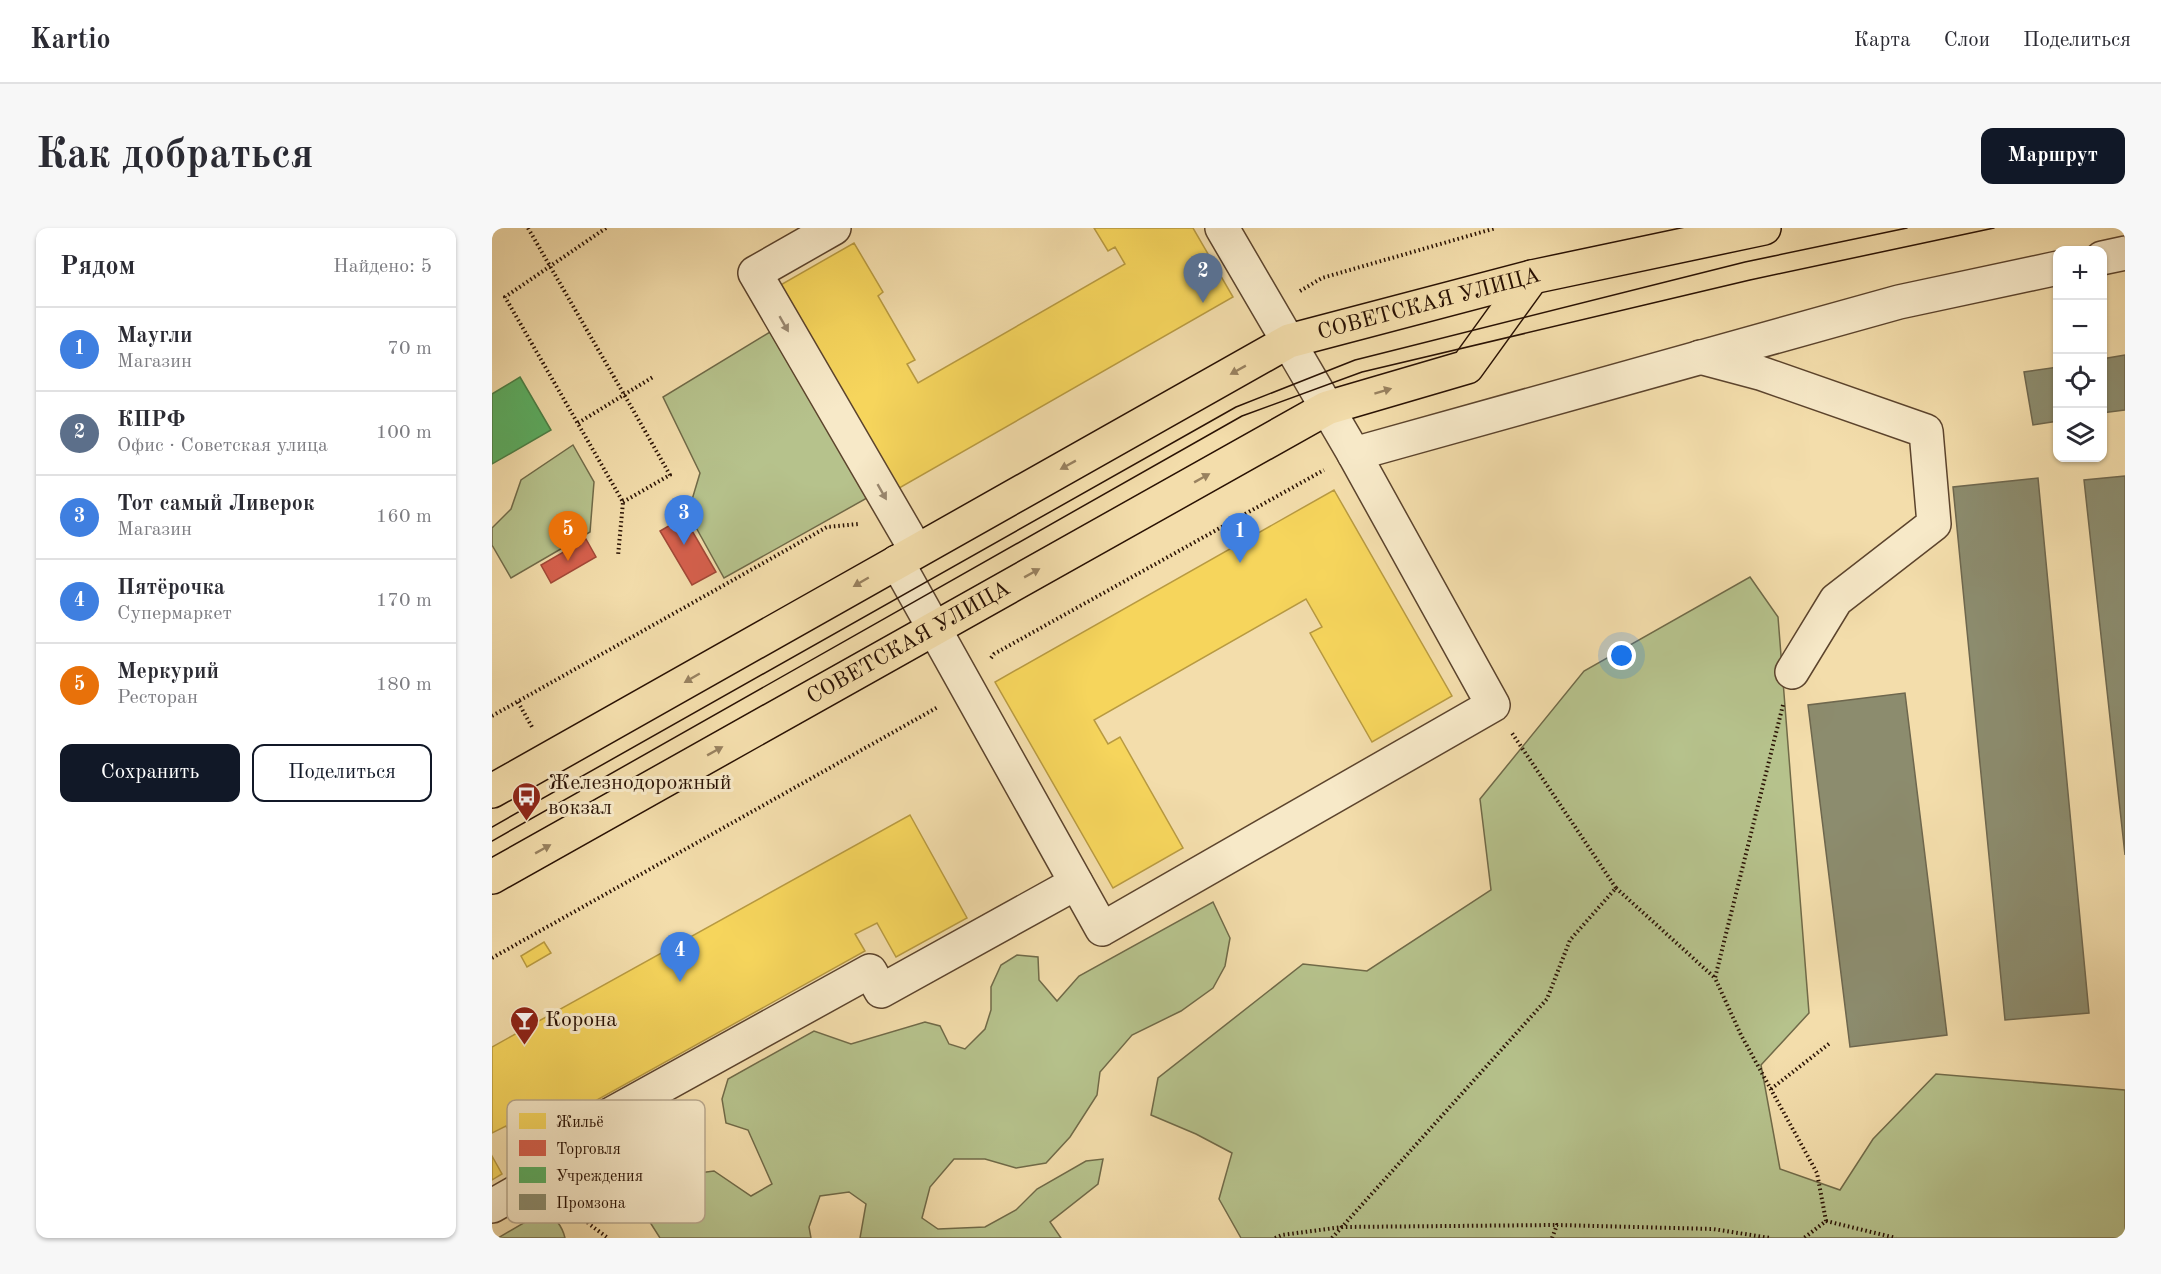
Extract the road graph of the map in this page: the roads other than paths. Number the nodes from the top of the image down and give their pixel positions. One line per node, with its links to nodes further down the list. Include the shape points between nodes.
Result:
1 (834, 228): 12 (street, one-way to 12, via 755,273 899,520)
2 (1222, 228): 8 (street)
3 (1764, 228): 7 (main road)
4 (2125, 253): 5 (street)
5 (2107, 257)
6 (2053, 269): 9 (street, via 1899,302)
7 (1532, 277): 8 (main road, СОВЕТСКАЯ УЛИЦА); 10 (main road, СОВЕТСКАЯ УЛИЦА, one-way to 7, via 1467,367)
8 (1289, 341): 10 (street, СОВЕТСКАЯ УЛИЦА); 12 (main road, СОВЕТСКАЯ УЛИЦА, one-way to 12)
9 (1699, 357): 11 (street); 14 (street, via 1760,373 1926,430 1934,524 1836,600)
10 (1327, 408): 11 (street); 13 (main road, СОВЕТСКАЯ УЛИЦА, one-way to 10)
11 (1354, 453): 17 (street, via 1493,705 1102,929)
12 (907, 556): 13 (street); 15 (main road, СОВЕТСКАЯ УЛИЦА, one-way to 15)
13 (934, 628): 16 (main road, СОВЕТСКАЯ УЛИЦА, one-way to 13); 17 (street)
14 (1792, 672)
15 (492, 791)
16 (492, 878)
17 (1076, 883): 18 (street, via 882,991 870,971)
18 (637, 1100)
19 (507, 1197): 20 (street)
20 (492, 1206)

